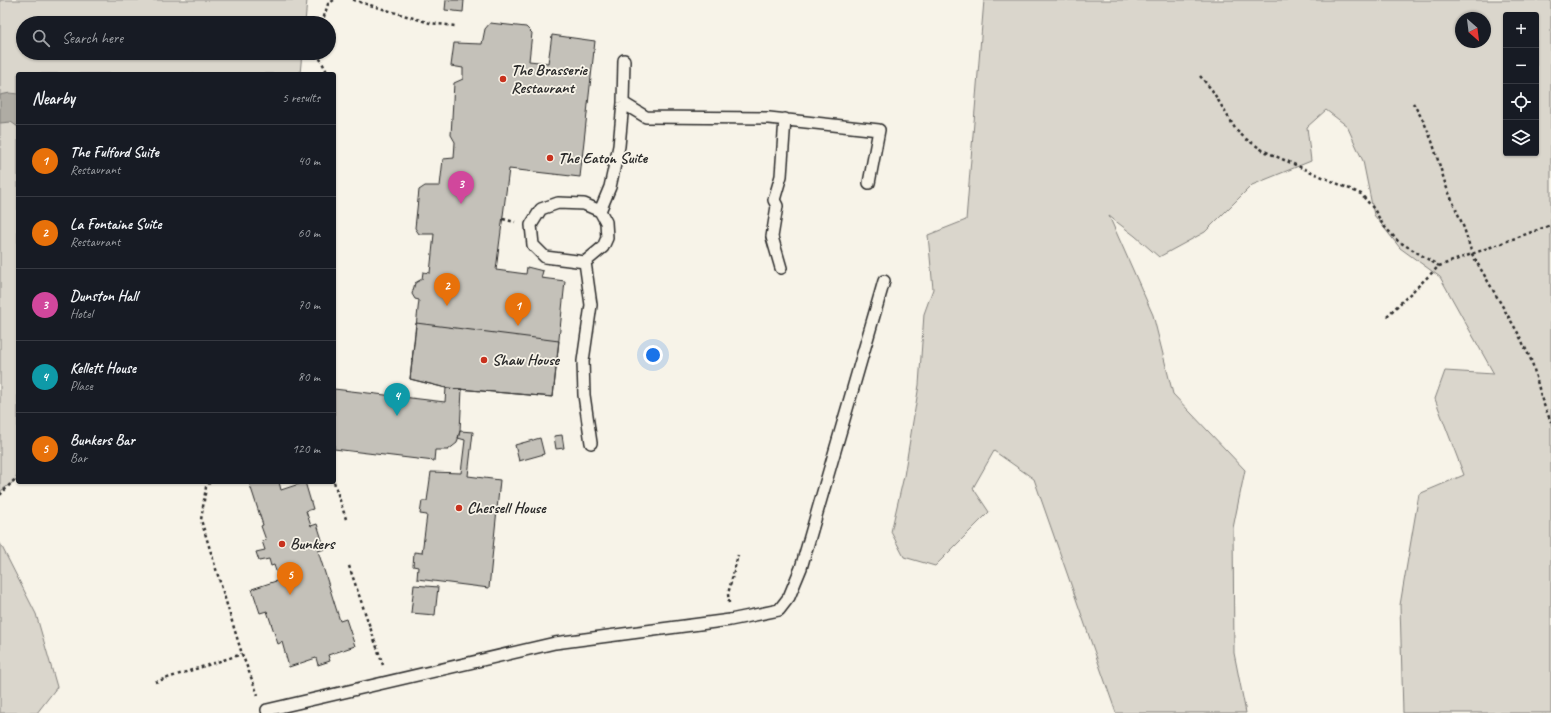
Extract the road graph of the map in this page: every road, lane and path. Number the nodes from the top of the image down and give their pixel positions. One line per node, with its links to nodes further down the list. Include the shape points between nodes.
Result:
1 (334, 0): 3 (path, via 328,4)
2 (353, 0): 4 (path, via 430,23)
3 (324, 16)
4 (455, 26)
5 (321, 60): 7 (path)
6 (624, 60): 9 (lane)
7 (327, 72)
8 (1200, 76): 17 (path, via 1212,90 1236,130 1246,139 1264,151 1361,194 1398,241)
9 (623, 103): 11 (lane, via 646,117); 13 (lane, via 619,146 612,180)
10 (1413, 104): 15 (path, via 1432,141)
11 (785, 120): 12 (lane, via 879,130); 18 (lane, via 781,176 774,200 777,206 772,237)
12 (870, 183)
13 (600, 211): 16 (lane, via 606,222 607,238 603,247); 16 (lane, via 584,204 558,204 541,209 531,226 533,245 545,257)
14 (1551, 225): 15 (path)
15 (1472, 254): 17 (path); 21 (path, via 1532,362)
16 (585, 262): 22 (lane, via 591,305 583,368)
17 (1439, 266): 20 (path)
18 (781, 268)
19 (884, 281): 30 (lane, via 801,568 789,597 779,610)
20 (1388, 316)
21 (1551, 422)
22 (591, 443)
23 (16, 478): 26 (path)
24 (208, 484): 31 (path, via 201,520)
25 (335, 484): 27 (path)
26 (0, 495)
27 (346, 519)
28 (738, 555): 30 (path, via 728,594)
29 (349, 566): 33 (path)
30 (730, 620): 33 (lane, via 555,643)
31 (242, 654): 32 (path); 34 (path, via 255,689)
32 (155, 682)
33 (389, 682): 34 (lane)
34 (268, 712)

